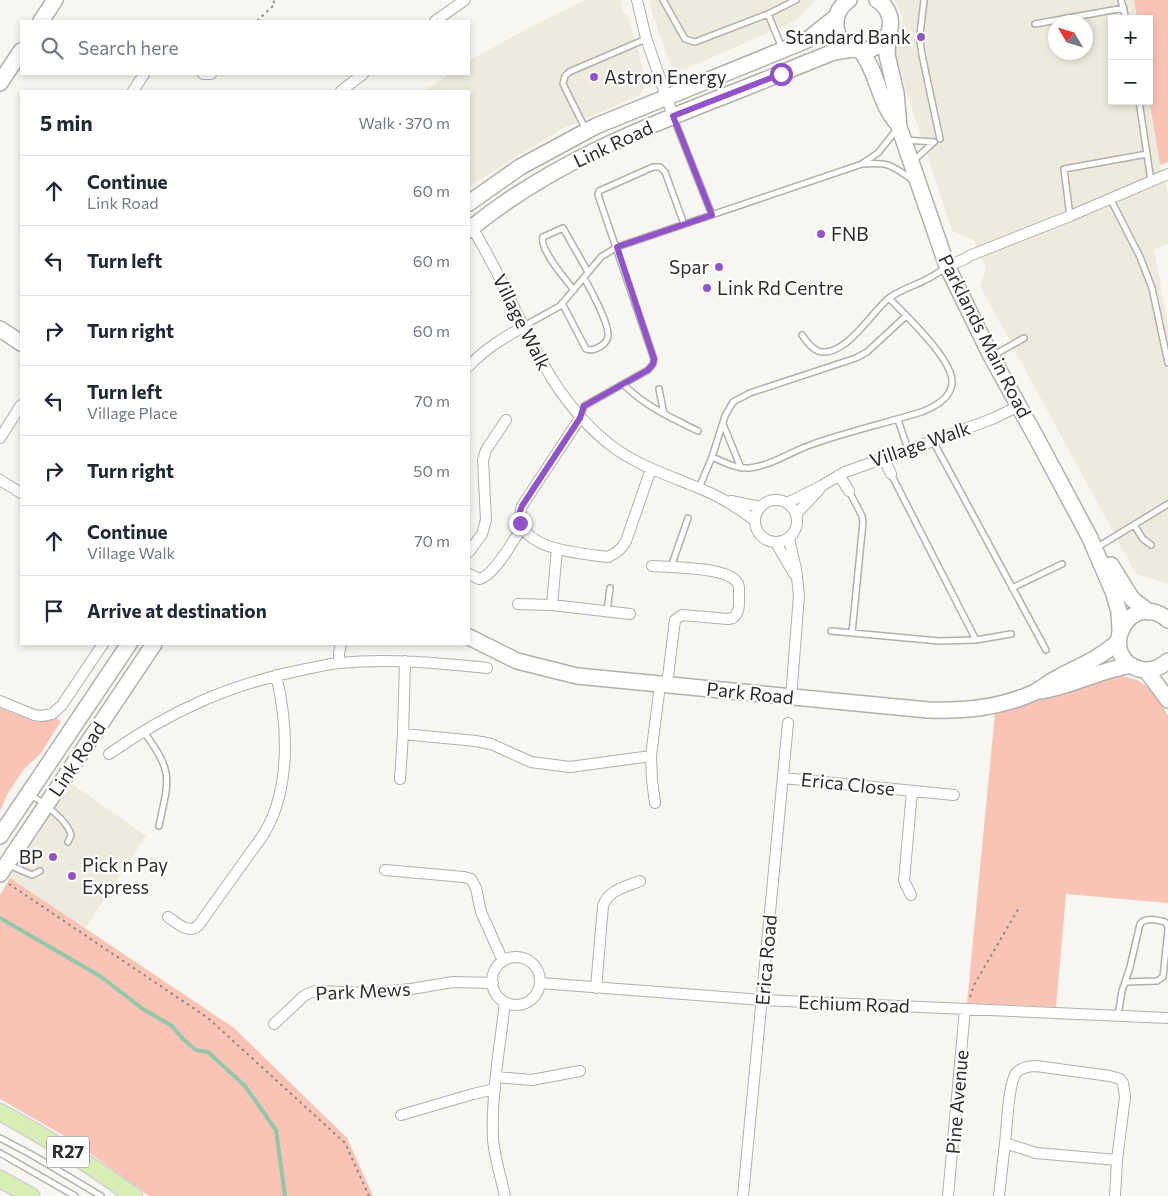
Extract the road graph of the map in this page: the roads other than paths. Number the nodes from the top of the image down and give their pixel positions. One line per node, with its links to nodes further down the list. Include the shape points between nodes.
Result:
1 (55, 0): 14 (street)
2 (637, 0): 18 (street)
3 (663, 0): 11 (lane, via 685,39 691,42)
4 (796, 0): 11 (lane)
5 (849, 0): 13 (street, Link Road)
6 (924, 0): 32 (lane, via 920,37 922,55)
7 (1121, 0): 10 (lane)
8 (459, 2): 15 (street)
9 (883, 2): 17 (street, Parklands Main Road, via 890,21)
10 (1124, 8): 12 (lane); 16 (lane)
11 (768, 14): 19 (lane)
12 (1125, 15)
13 (837, 16): 19 (street, Link Road, via 813,36); 20 (street, Parklands Main Road, via 838,36)
14 (42, 20)
15 (436, 20)
16 (1035, 24)
17 (888, 35): 20 (street, Link Road, via 877,47); 31 (street, Parklands Main Road, via 887,55)
18 (646, 38): 27 (street); 30 (lane, via 564,76 563,84)
19 (782, 49): 27 (street, Link Road)
20 (857, 50): 29 (street, Link Road, via 834,52); 31 (street, Parklands Main Road, via 871,70 886,107)
21 (20, 53): 24 (street)
22 (143, 75): 25 (street)
23 (362, 75): 26 (street)
24 (0, 83)
25 (134, 90)
26 (342, 90)
27 (666, 97): 29 (street); 30 (street, Link Road)
28 (1140, 105): 33 (lane)
29 (673, 116): 41 (lane); 44 (street, Link Road, via 581,157)
30 (586, 131): 40 (street, Link Road, via 520,167)
31 (901, 131): 34 (street, Parklands Main Road); 34 (lane, via 934,142); 35 (lane)
32 (940, 139)
33 (1147, 154): 37 (lane); 42 (lane, via 1064,169)
34 (912, 162): 38 (street, Parklands Main Road)
35 (862, 164): 38 (lane, via 883,162); 41 (lane)
36 (1168, 174): 37 (street)
37 (1151, 181): 39 (street)
38 (918, 184): 46 (street, Parklands Main Road)
39 (1110, 198): 42 (street); 59 (lane, via 1152,288)
40 (470, 202)
41 (712, 215): 43 (lane)
42 (1070, 216): 46 (street)
43 (684, 224): 45 (lane); 45 (lane, via 665,172 660,167 653,167 599,191)
44 (470, 227): 53 (street, Village Walk)
45 (617, 247): 47 (lane, via 601,257); 61 (lane, via 654,359 648,370)
46 (947, 266): 50 (lane); 58 (street, Parklands Main Road)
47 (588, 272): 48 (lane); 49 (lane, via 563,228 542,238 549,256)
48 (584, 278): 49 (lane); 51 (lane, via 604,319 608,333 604,344 593,350 586,349)
49 (574, 290): 51 (lane)
50 (889, 298): 52 (lane); 55 (lane, via 857,333 830,351 818,351)
51 (562, 304): 53 (lane)
52 (906, 316): 68 (lane, via 936,347 952,382 951,390 936,406); 69 (lane, via 856,358 739,397 730,406)
53 (523, 327): 60 (street, via 496,342); 66 (street, Village Walk, via 559,392)
54 (0, 329): 57 (street)
55 (802, 335)
56 (1024, 338): 58 (lane)
57 (20, 342)
58 (991, 356): 63 (street, Parklands Main Road)
59 (1168, 363)
60 (470, 365)
61 (623, 384): 65 (lane, via 636,397); 66 (lane, via 584,406)
62 (659, 389): 65 (lane)
63 (1019, 406): 72 (street, Village Walk); 96 (street, Parklands Main Road)
64 (20, 407): 71 (street)
65 (664, 414): 70 (lane)
66 (580, 418): 77 (street, Village Walk, via 614,448); 93 (street, via 522,506 519,514)
67 (506, 420): 99 (street, via 483,460 486,520 482,534)
68 (898, 420): 73 (lane); 76 (lane, via 812,444 762,465)
69 (722, 423): 74 (lane); 76 (lane)
70 (698, 431)
71 (0, 438)
72 (933, 441): 73 (street, Village Walk); 106 (lane)
73 (908, 449): 75 (street, Village Walk)
74 (712, 457): 76 (lane); 82 (lane)
75 (883, 457): 78 (street); 79 (street, Village Walk)
76 (741, 468)
77 (651, 469): 82 (street, Village Walk); 98 (street, via 626,541 619,551 608,557)
78 (891, 474): 117 (lane)
79 (839, 475): 81 (street, Village Walk); 83 (street)
80 (0, 480): 84 (street)
81 (823, 486): 86 (street, Village Walk); 89 (street, Village Walk)
82 (699, 488): 85 (street, Village Walk)
83 (849, 491): 113 (lane, via 863,522)
84 (20, 493)
85 (725, 500): 88 (street, Village Walk); 91 (street, Village Walk)
86 (788, 503): 88 (street, via 773,500); 89 (street)
87 (1168, 504): 92 (lane)
88 (760, 506): 91 (street)
89 (796, 514): 94 (street, via 797,528)
90 (688, 518): 102 (lane)
91 (754, 520): 95 (street, via 760,536)
92 (1134, 525): 96 (lane); 97 (lane)
93 (522, 527): 98 (street, via 540,542); 103 (street, via 486,576 479,579)
94 (788, 539): 95 (street); 104 (street)
95 (776, 543): 104 (street)
96 (1094, 544): 111 (street, Parklands Main Road, via 1132,599); 115 (street, Parklands Main Road, via 1119,612)
97 (1151, 545)
98 (557, 549): 108 (street)
99 (470, 551)
100 (1062, 564): 106 (lane)
101 (652, 566): 102 (street)
102 (671, 567): 130 (street, via 731,576 739,588 738,610 728,619 682,614 678,617)
103 (470, 574)
104 (796, 577): 132 (street, via 799,595)
105 (610, 588): 109 (lane)
106 (1012, 588): 122 (lane)
107 (518, 604): 108 (street)
108 (552, 605): 109 (street)
109 (607, 611): 110 (street)
110 (630, 614)
111 (1162, 616): 115 (street, Park Road, via 1135,615 1128,620)
112 (831, 631): 113 (lane)
113 (852, 633): 117 (lane, via 939,641)
114 (1010, 634): 117 (lane)
115 (1119, 636): 126 (street, via 1121,653); 131 (street, Park Road, via 1101,656)
116 (470, 638): 130 (street, Park Road, via 534,666 577,676)
117 (976, 640)
118 (102, 645): 134 (street, via 62,705 52,714 34,715)
119 (128, 645): 143 (street, Link Road)
120 (153, 645): 146 (street, Link Road)
121 (341, 645): 125 (street)
122 (1046, 650)
123 (405, 661): 125 (street); 127 (street); 137 (street)
124 (1168, 662): 128 (street)
125 (339, 663): 129 (street)
126 (1130, 665): 128 (street); 131 (street, Park Road, via 1060,688)
127 (487, 668)
128 (1146, 670): 133 (street)
129 (276, 675): 136 (street, via 189,706); 155 (street, via 285,723 282,787 265,831 195,929 188,929)
130 (663, 685): 132 (street, Park Road); 139 (street)
131 (1035, 692): 132 (street, Park Road, via 1010,702 956,711)
132 (791, 698)
133 (1168, 700)
134 (0, 701)
135 (788, 723): 140 (street, Erica Road)
136 (143, 730): 138 (street); 147 (lane, via 163,758 167,774)
137 (403, 734): 139 (street, via 476,741 491,744 531,762 570,767); 141 (street)
138 (109, 754)
139 (651, 756): 145 (street)
140 (783, 778): 142 (street, Erica Close); 161 (street, Erica Road)
141 (400, 779)
142 (912, 791): 144 (street, Erica Close); 154 (street, Erica Close, via 904,881)
143 (28, 794): 146 (lane); 148 (street, Link Road)
144 (954, 795)
145 (655, 803)
146 (46, 805): 149 (lane, via 69,830); 152 (street, Link Road)
147 (159, 826)
148 (0, 836)
149 (68, 842)
150 (40, 870): 152 (lane, via 32,875)
151 (385, 870): 156 (street, via 471,879 481,912)
152 (4, 873)
153 (640, 881): 160 (street, via 611,893 604,902)
154 (911, 895)
155 (168, 916)
156 (503, 960): 158 (street, via 493,973); 159 (street, via 525,958 536,968)
157 (1126, 982): 157 (lane, via 1140,924 1148,919 1165,922 1168,930 1162,977 1156,981); 164 (lane)
158 (492, 983): 162 (street); 166 (street, Park Mews, via 453,982 370,993 315,991 305,995)
159 (540, 983): 160 (street, Echium Road); 162 (street, via 527,1002)
160 (596, 988): 161 (street, Echium Road)
161 (762, 1000): 163 (street, Echium Road); 182 (street, Erica Road)
162 (505, 1002): 168 (street)
163 (965, 1009): 164 (street, Echium Road); 183 (street, Pine Avenue)
164 (1118, 1016): 165 (street, Echium Road)
165 (1168, 1018)
166 (274, 1024)
167 (580, 1071): 168 (street, via 532,1080)
168 (496, 1077): 169 (street)
169 (495, 1089): 171 (street); 181 (street, via 493,1140)
170 (0, 1112): 180 (main road, R27, via 47,1138)
171 (401, 1115)
172 (0, 1138): 179 (lane)
173 (1005, 1143): 175 (street, via 1036,1153); 175 (street, via 1011,1085 1016,1073 1022,1069 1036,1066 1110,1076 1120,1079 1125,1092); 184 (street)
174 (0, 1153): 178 (lane)
175 (1117, 1160): 185 (street)
176 (0, 1179): 177 (main road)
177 (32, 1196)
178 (75, 1196)
179 (101, 1196)
180 (134, 1196)
181 (505, 1196)
182 (743, 1196)
183 (948, 1196)
184 (999, 1196)
185 (1115, 1196)

